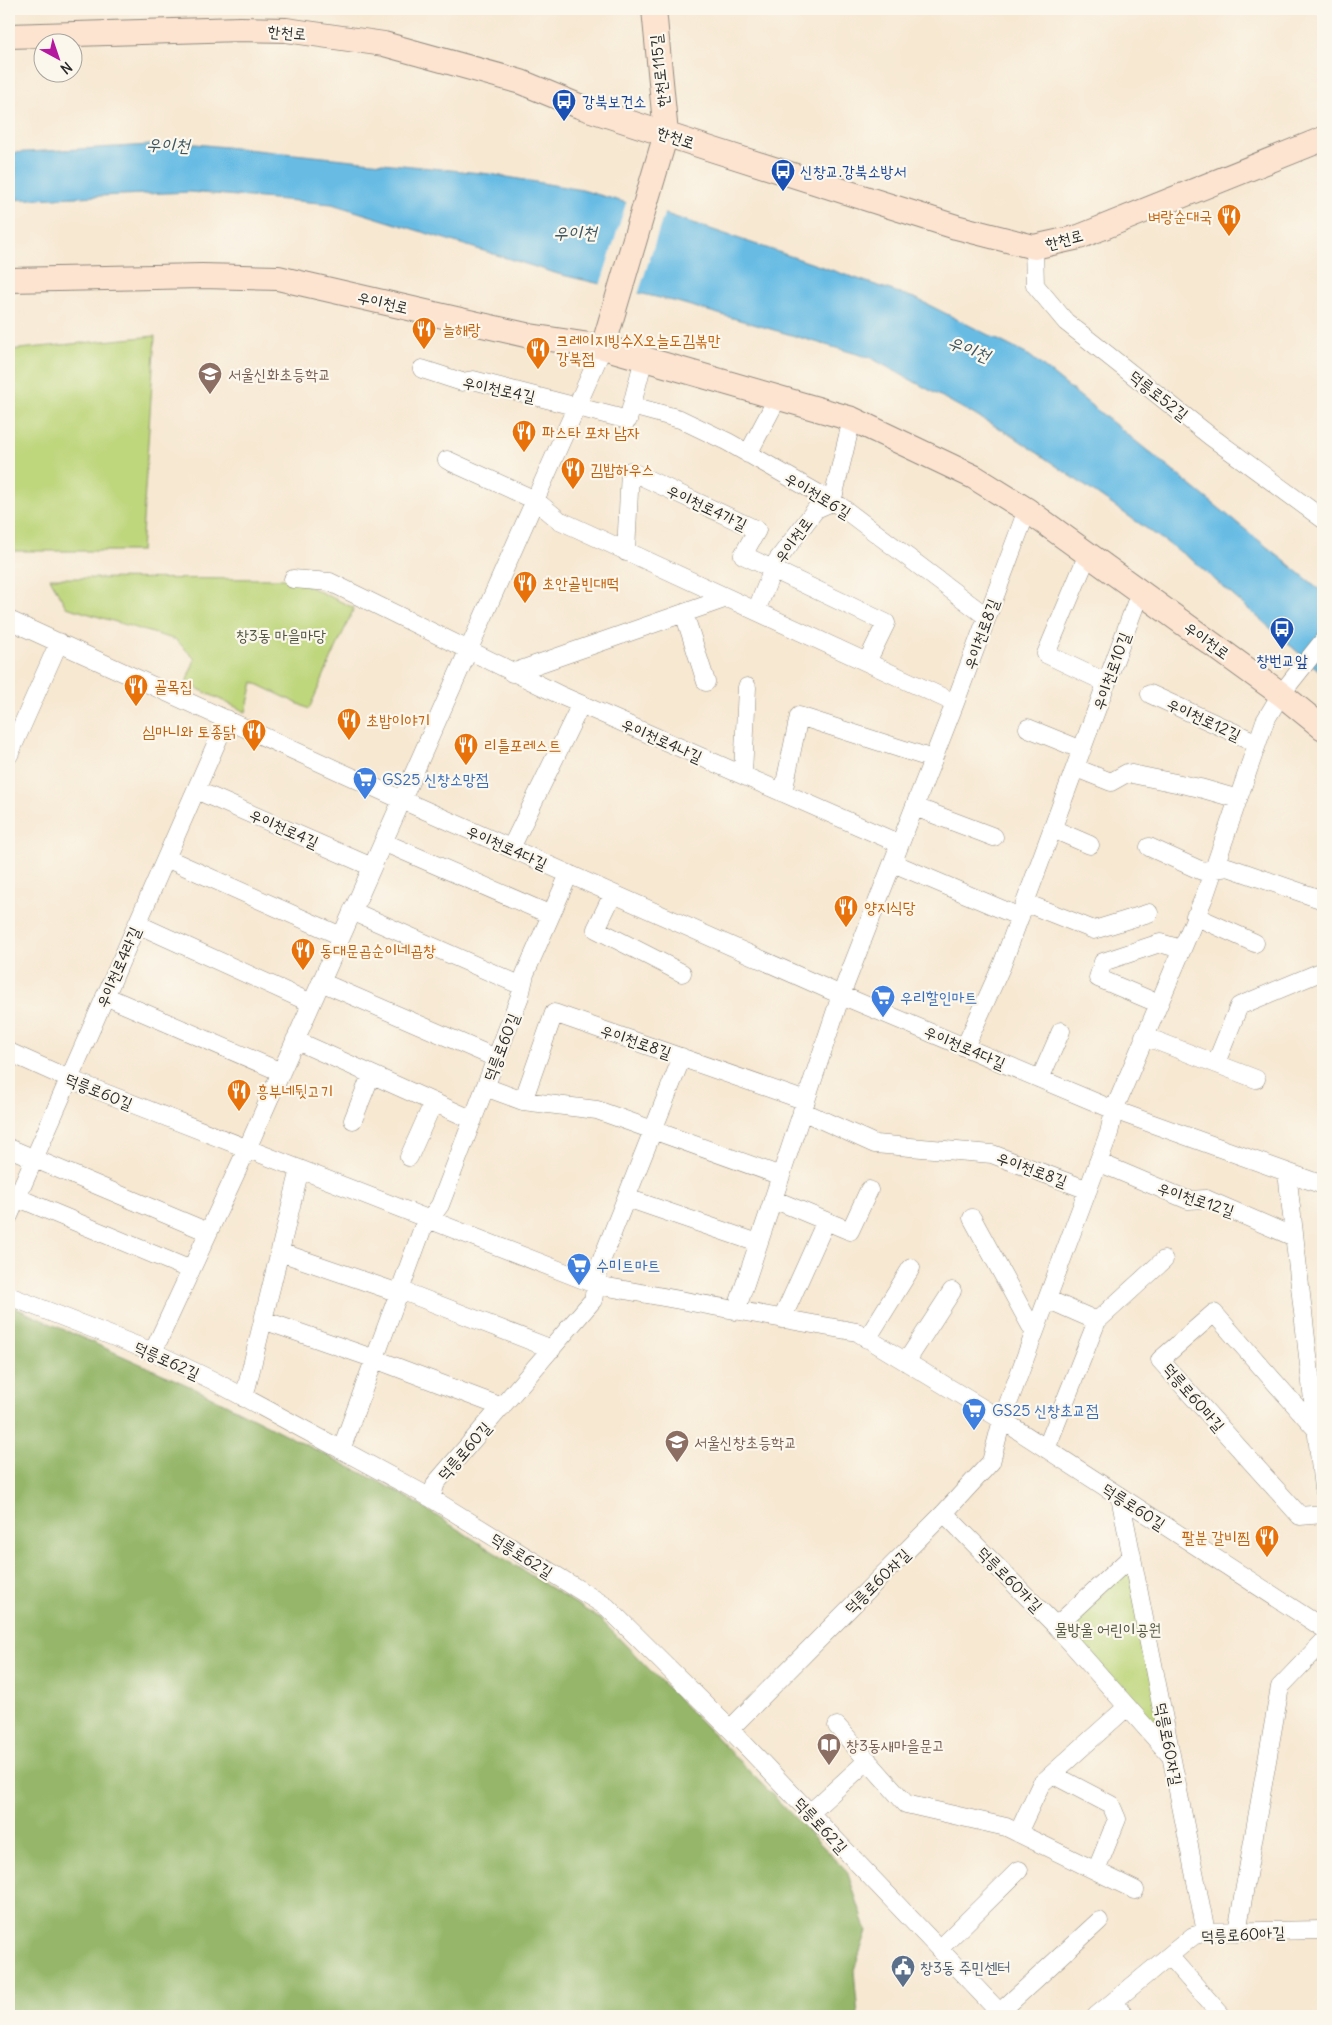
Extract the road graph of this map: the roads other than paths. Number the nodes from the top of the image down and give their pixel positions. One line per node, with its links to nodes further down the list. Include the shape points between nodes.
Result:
1 (654, 9): 3 (street, 한천로115길)
2 (9, 36): 3 (street, 한천로, via 221,29 307,32 384,44 428,55 521,82 579,106)
3 (666, 134): 5 (street, 한천로, via 956,227); 7 (street)
4 (1323, 139): 5 (street, 한천로, via 1079,237)
5 (1034, 247): 19 (street, 덕릉로52길, via 1035,285 1066,322 1210,436)
6 (9, 280): 7 (street, 우이천로, via 202,276 278,278 530,336)
7 (603, 347): 8 (street, 우이천로); 11 (street)
8 (644, 358): 10 (street, 우이천로); 12 (street)
9 (422, 370): 11 (street, 우이천로4길, via 462,382 473,380)
10 (778, 397): 13 (street, 우이천로); 14 (street)
11 (576, 408): 12 (street, 우이천로4길); 16 (street)
12 (630, 413): 14 (street, 우이천로6길, via 680,419)
13 (852, 419): 17 (street); 18 (street, 우이천로, via 974,477)
14 (748, 454): 17 (street, 우이천로6길)
15 (447, 460): 16 (street)
16 (535, 500): 20 (street, via 559,520); 32 (street)
17 (832, 502): 22 (street, 우이천로, via 816,509); 28 (street, 우이천로6길)
18 (1027, 510): 21 (street, 우이천로); 28 (street, 우이천로8길)
19 (1323, 519)
20 (626, 552): 22 (street, 우이천로4가길, via 630,471 757,530 743,554); 25 (street)
21 (1088, 554): 24 (street, 우이천로); 36 (street, via 1046,654)
22 (773, 569): 26 (street, 우이천로); 33 (street, 우이천로4가길, via 886,623)
23 (294, 579): 32 (street, via 330,582)
24 (1140, 592): 36 (street, 우이천로10길); 39 (street, 우이천로)
25 (727, 598): 26 (street); 27 (street)
26 (756, 611): 33 (street)
27 (684, 613): 34 (street); 35 (street)
28 (987, 617): 40 (street, 우이천로8길)
29 (9, 620): 31 (street)
30 (1323, 641): 39 (street, 우이천로12길)
31 (59, 642): 42 (street); 47 (street)
32 (468, 651): 34 (street, 우이천로4나길); 54 (street)
33 (867, 662): 40 (street)
34 (512, 673): 41 (street, 우이천로4나길)
35 (706, 682)
36 (1107, 683): 46 (street, 우이천로10길)
37 (747, 687): 50 (street)
38 (1150, 694): 45 (street, 우이천로12길)
39 (1281, 694): 44 (street, 우이천로); 45 (street, 우이천로12길, via 1265,721)
40 (955, 703): 48 (street, 우이천로8길)
41 (581, 704): 50 (street, 우이천로4나길); 62 (street)
42 (227, 719): 51 (street, 우이천로4라길); 54 (street)
43 (1028, 728): 46 (street)
44 (1323, 728)
45 (1258, 743): 53 (street, 우이천로12길)
46 (1082, 750): 49 (street, 우이천로10길)
47 (9, 755)
48 (933, 759): 52 (street, via 799,716); 55 (street, 우이천로8길)
49 (1076, 768): 53 (street, via 1110,782 1127,773); 56 (street, 우이천로10길)
50 (743, 775): 52 (street, 우이천로4나길)
51 (196, 790): 63 (street, 우이천로4라길); 65 (street, 우이천로4길)
52 (783, 793): 59 (street, 우이천로4나길)
53 (1238, 799): 66 (street, 우이천로12길)
54 (402, 800): 58 (street); 62 (street, 우이천로4다길)
55 (915, 806): 57 (street); 59 (street, 우이천로8길)
56 (1053, 829): 60 (street); 70 (street, 우이천로10길)
57 (994, 837)
58 (383, 842): 65 (street); 73 (street)
59 (900, 844): 64 (street, 우이천로8길)
60 (1090, 845)
61 (1149, 847): 66 (street, via 1202,871)
62 (511, 848): 67 (street, 우이천로4다길)
63 (166, 858): 75 (street, 우이천로4라길); 76 (street)
64 (893, 863): 70 (street); 83 (street, 우이천로8길)
65 (372, 867): 71 (street)
66 (1213, 871): 69 (street, via 1228,867); 74 (street, 우이천로12길)
67 (569, 874): 68 (street, 우이천로4다길); 73 (street, 덕릉로60길)
68 (613, 894): 80 (street, via 596,929); 83 (street, 우이천로4다길)
69 (1323, 900)
70 (1023, 910): 72 (street, via 1094,930); 90 (street, 우이천로10길)
71 (352, 911): 76 (street); 82 (street)
72 (1149, 913)
73 (551, 915): 82 (street, 덕릉로60길)
74 (1195, 916): 77 (street); 78 (street, 우이천로12길)
75 (137, 924): 84 (street, 우이천로4라길); 85 (street)
76 (341, 936): 81 (street)
77 (1255, 943)
78 (1181, 950): 86 (street, 우이천로12길); 86 (street, via 1160,944 1103,962 1098,978)
79 (1323, 971): 94 (street, via 1239,1006)
80 (682, 974)
81 (320, 982): 85 (street); 93 (street)
82 (522, 986): 93 (street, 덕릉로60길)
83 (841, 995): 90 (street, 우이천로4다길); 103 (street, 우이천로8길)
84 (105, 996): 95 (street); 97 (street, 우이천로4라길)
85 (311, 1003): 89 (street)
86 (1157, 1003): 88 (street, 우이천로12길)
87 (1061, 1031): 98 (street)
88 (1144, 1036): 94 (street); 104 (street, 우이천로12길)
89 (295, 1040): 95 (street); 96 (street)
90 (966, 1047): 98 (street, 우이천로4다길)
91 (9, 1052): 97 (street, 덕릉로60길)
92 (682, 1057): 101 (street, 우이천로8길, via 554,1013); 103 (street, 우이천로8길); 107 (street, 덕릉로60길)
93 (496, 1058): 100 (street, 덕릉로60길)
94 (1216, 1063): 99 (street)
95 (281, 1072): 109 (street)
96 (371, 1075): 102 (street); 105 (street)
97 (69, 1079): 109 (street, 덕릉로60길); 111 (street, 우이천로4라길)
98 (1040, 1079): 104 (street, 우이천로4다길)
99 (1256, 1079)
100 (485, 1087): 101 (street); 106 (street, 덕릉로60길)
101 (524, 1102): 107 (street, via 596,1110)
102 (433, 1103): 106 (street); 110 (street)
103 (804, 1106): 115 (street, 우이천로8길); 118 (street, 우이천로8길, via 875,1144 992,1154)
104 (1114, 1110): 112 (street, 우이천로12길); 114 (street, 우이천로4다길)
105 (353, 1120)
106 (472, 1120): 123 (street, 덕릉로60길, via 440,1205)
107 (654, 1132): 115 (street); 120 (street, 덕릉로60길)
108 (9, 1148): 111 (street)
109 (246, 1149): 113 (street, 덕릉로60길); 126 (street)
110 (409, 1157)
111 (34, 1158): 119 (street, 우이천로4라길); 126 (street)
112 (1098, 1162): 118 (street, 우이천로12길); 127 (street, 우이천로12길, via 1188,1200 1206,1199)
113 (300, 1169): 123 (street, 덕릉로60길); 129 (street)
114 (1287, 1172): 116 (street, 우이천로4다길); 127 (street)
115 (781, 1176): 121 (street, 우이천로8길)
116 (1323, 1185)
117 (869, 1190): 125 (street, via 850,1231)
118 (1088, 1190): 137 (street, 우이천로12길)
119 (13, 1196): 122 (street, 우이천로4라길); 132 (street)
120 (627, 1198): 128 (street); 133 (street, 덕릉로60길, via 600,1264)
121 (773, 1199): 125 (street); 128 (street, 우이천로8길)
122 (9, 1216)
123 (430, 1218): 133 (street, 덕릉로60길); 135 (street, 덕릉로60길, via 422,1230)
124 (972, 1218): 142 (street)
125 (826, 1221): 139 (street)
126 (208, 1232): 132 (street)
127 (1294, 1237): 151 (street)
128 (758, 1244): 138 (street, 우이천로8길)
129 (280, 1252): 135 (street); 140 (street)
130 (1164, 1260): 141 (street)
131 (911, 1268): 143 (street)
132 (191, 1270): 145 (street)
133 (597, 1285): 138 (street, 덕릉로60길); 144 (street, 덕릉로60길, via 594,1300)
134 (952, 1291): 147 (street)
135 (399, 1292): 144 (street); 146 (street, 덕릉로60길)
136 (9, 1296): 145 (street, 덕릉로62길)
137 (1047, 1299): 141 (street); 142 (street, 우이천로12길)
138 (736, 1311): 139 (street, 덕릉로60길)
139 (782, 1319): 143 (street, 덕릉로60길, via 857,1332)
140 (262, 1320): 146 (street, 덕릉로60길); 148 (street)
141 (1097, 1321): 153 (street)
142 (1034, 1332): 150 (street, 우이천로12길)
143 (868, 1339): 147 (street, 덕릉로60길)
144 (552, 1349): 149 (street, 덕릉로60길)
145 (153, 1352): 148 (street, 덕릉로62길)
146 (374, 1359): 149 (street, 덕릉로60길); 152 (street, 덕릉로60길)
147 (906, 1362): 150 (street, 덕릉로60길)
148 (244, 1398): 152 (street, 덕릉로62길)
149 (502, 1406): 156 (street, 덕릉로60길, via 436,1483)
150 (1002, 1420): 153 (street, 덕릉로60길); 157 (street, 덕릉로60차길, via 991,1462)
151 (1316, 1429): 154 (street); 158 (street, 덕릉로60마길, via 1214,1314 1160,1360 1300,1516)
152 (341, 1450): 156 (street, 덕릉로62길)
153 (1046, 1450): 155 (street, 덕릉로60길)
154 (1323, 1481)
155 (1120, 1497): 159 (street, 덕릉로60자길); 161 (street, 덕릉로60길)
156 (431, 1498): 165 (street, 덕릉로62길, via 606,1607)
157 (944, 1513): 160 (street, 덕릉로60카길); 165 (street, 덕릉로60차길)
158 (1323, 1514)
159 (1132, 1556): 160 (street); 166 (street, 덕릉로60자길)
160 (1056, 1626): 163 (street, 덕릉로60카길)
161 (1323, 1628)
162 (1323, 1642): 177 (street, via 1280,1688)
163 (1127, 1707): 166 (street, 덕릉로60카길); 168 (street)
164 (837, 1726): 167 (street)
165 (730, 1729): 169 (street, 덕릉로62길)
166 (1172, 1757): 176 (street, 덕릉로60자길)
167 (868, 1760): 169 (street); 170 (street, via 906,1804 1006,1827)
168 (1052, 1774): 170 (street, via 1041,1784); 172 (street, via 1111,1805 1117,1819)
169 (810, 1813): 178 (street, 덕릉로62길)
170 (1018, 1833): 172 (street)
171 (1020, 1870): 178 (street)
172 (1096, 1872): 173 (street)
173 (1135, 1890)
174 (1099, 1921): 181 (street, 덕릉로62길)
175 (1323, 1930): 177 (street, 덕릉로60아길)
176 (1206, 1932): 177 (street, 덕릉로60아길); 179 (street, 덕릉로60아길, via 1193,1936)
177 (1237, 1932)
178 (939, 1949): 181 (street, 덕릉로62길)
179 (1169, 1956): 180 (street, 덕릉로60아길); 184 (street)
180 (1113, 2002): 182 (street, 덕릉로60아길); 183 (street)
181 (1001, 2014)
182 (1096, 2016)
183 (1126, 2016)
184 (1222, 2016)

